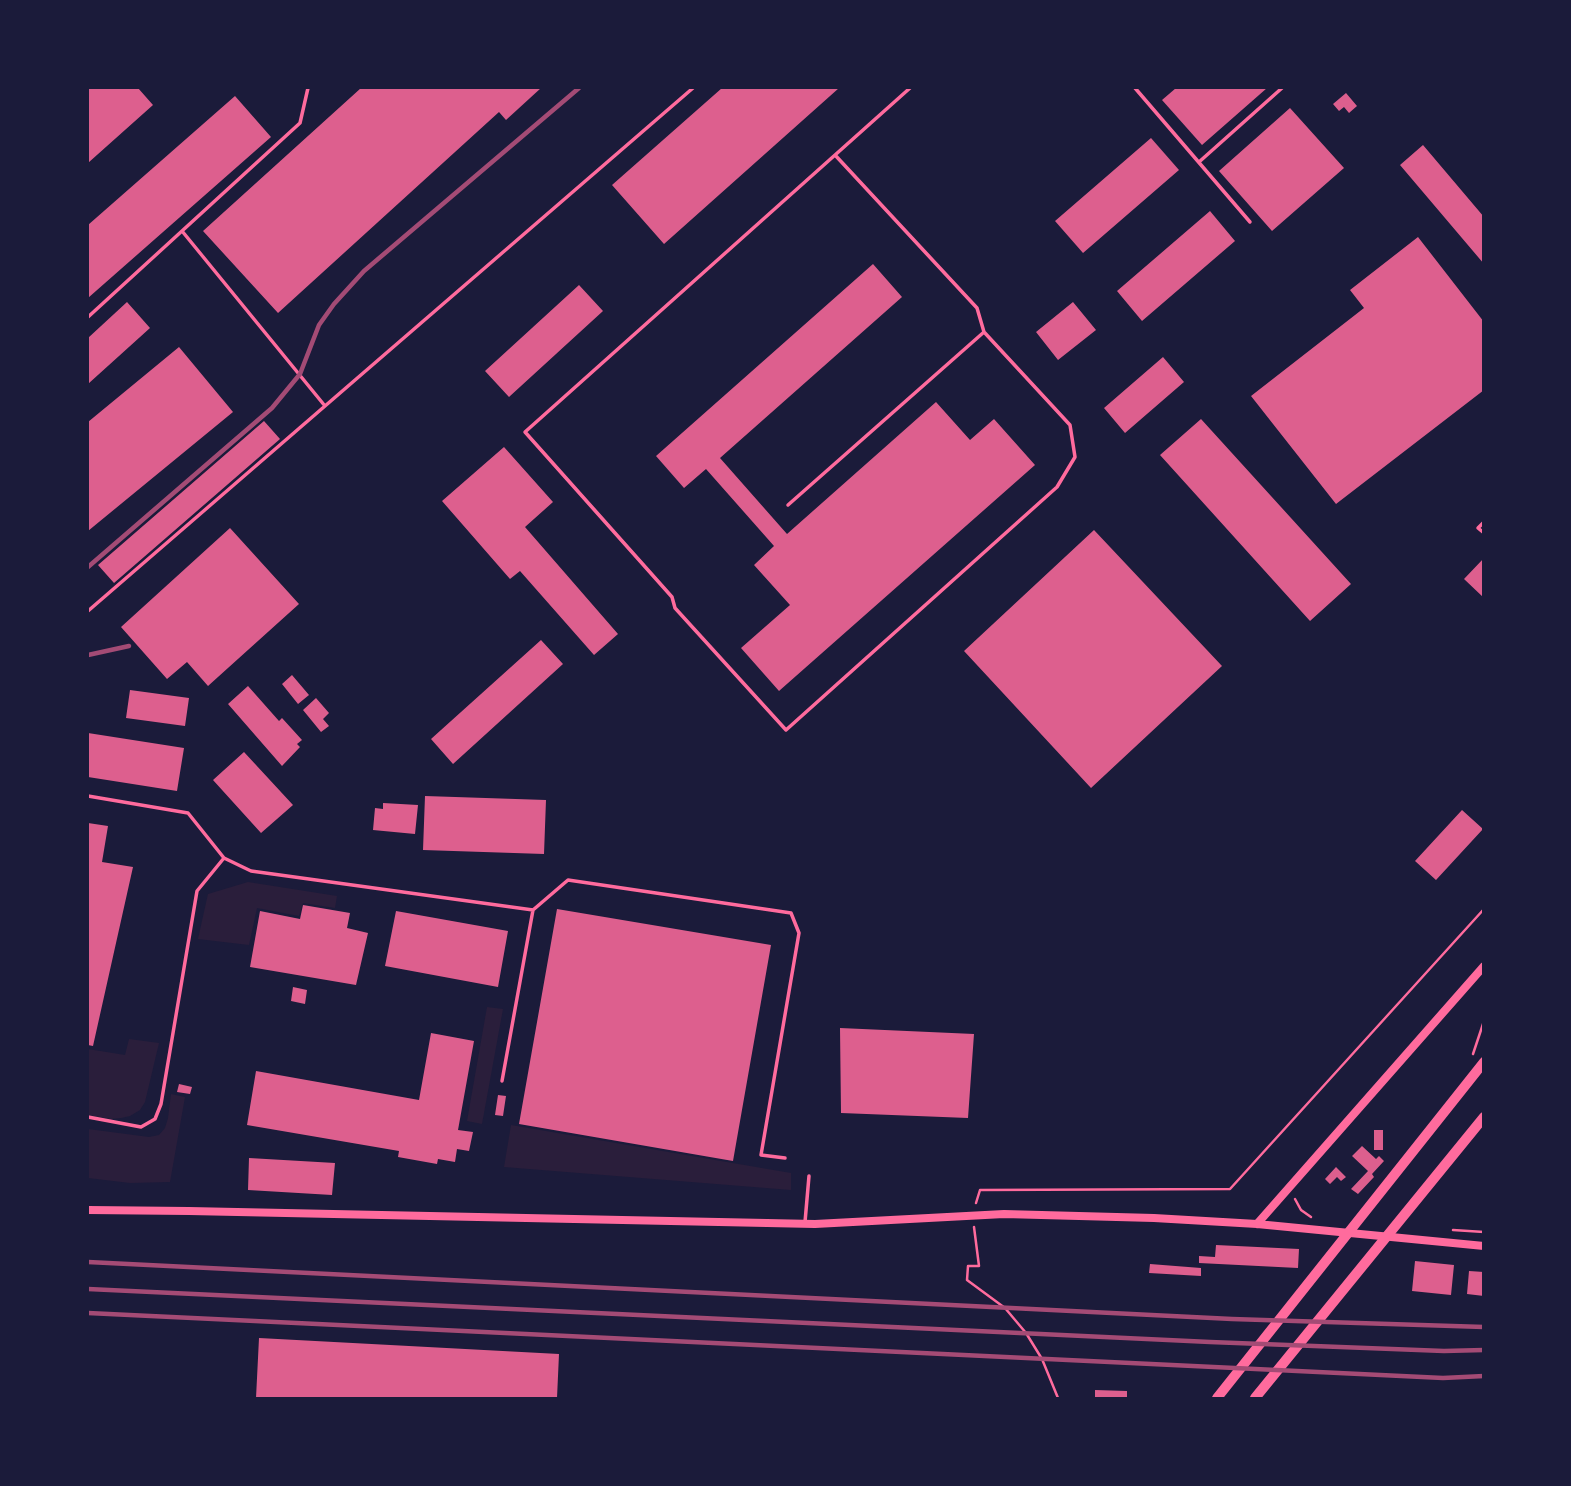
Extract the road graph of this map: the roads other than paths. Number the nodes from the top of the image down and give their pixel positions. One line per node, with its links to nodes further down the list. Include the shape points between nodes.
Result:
1 (308, 88): 9 (lane, via 300,123)
2 (694, 88): 12 (lane)
3 (910, 88): 6 (lane)
4 (1135, 88): 7 (lane)
5 (1282, 88): 7 (lane)
6 (835, 155): 11 (lane, via 977,308); 11 (lane, via 526,432 786,730 1057,487 1074,457 1070,425)
7 (1199, 162): 8 (lane)
8 (1250, 222)
9 (182, 231): 10 (lane); 12 (lane)
10 (88, 317)
11 (984, 332): 13 (lane)
12 (325, 406): 16 (lane)
13 (788, 505)
14 (1483, 522): 15 (lane, via 1478,528)
15 (1483, 533)
16 (88, 611)
17 (88, 796): 18 (lane, via 188,813)
18 (224, 858): 19 (lane, via 251,871); 23 (lane, via 197,891 155,1119 141,1127)
19 (533, 910): 22 (lane); 25 (lane, via 568,880 791,913 799,933 761,1154)
20 (1483, 967): 29 (street)
21 (1483, 1062): 31 (main road)
22 (502, 1081)
23 (88, 1117)
24 (1483, 1117): 32 (main road)
25 (785, 1158)
26 (809, 1176): 28 (lane)
27 (88, 1210): 28 (street)
28 (805, 1224): 29 (street, via 1004,1214)
29 (1257, 1224): 30 (street)
30 (1483, 1246)
31 (1217, 1398)
32 (1255, 1398)

